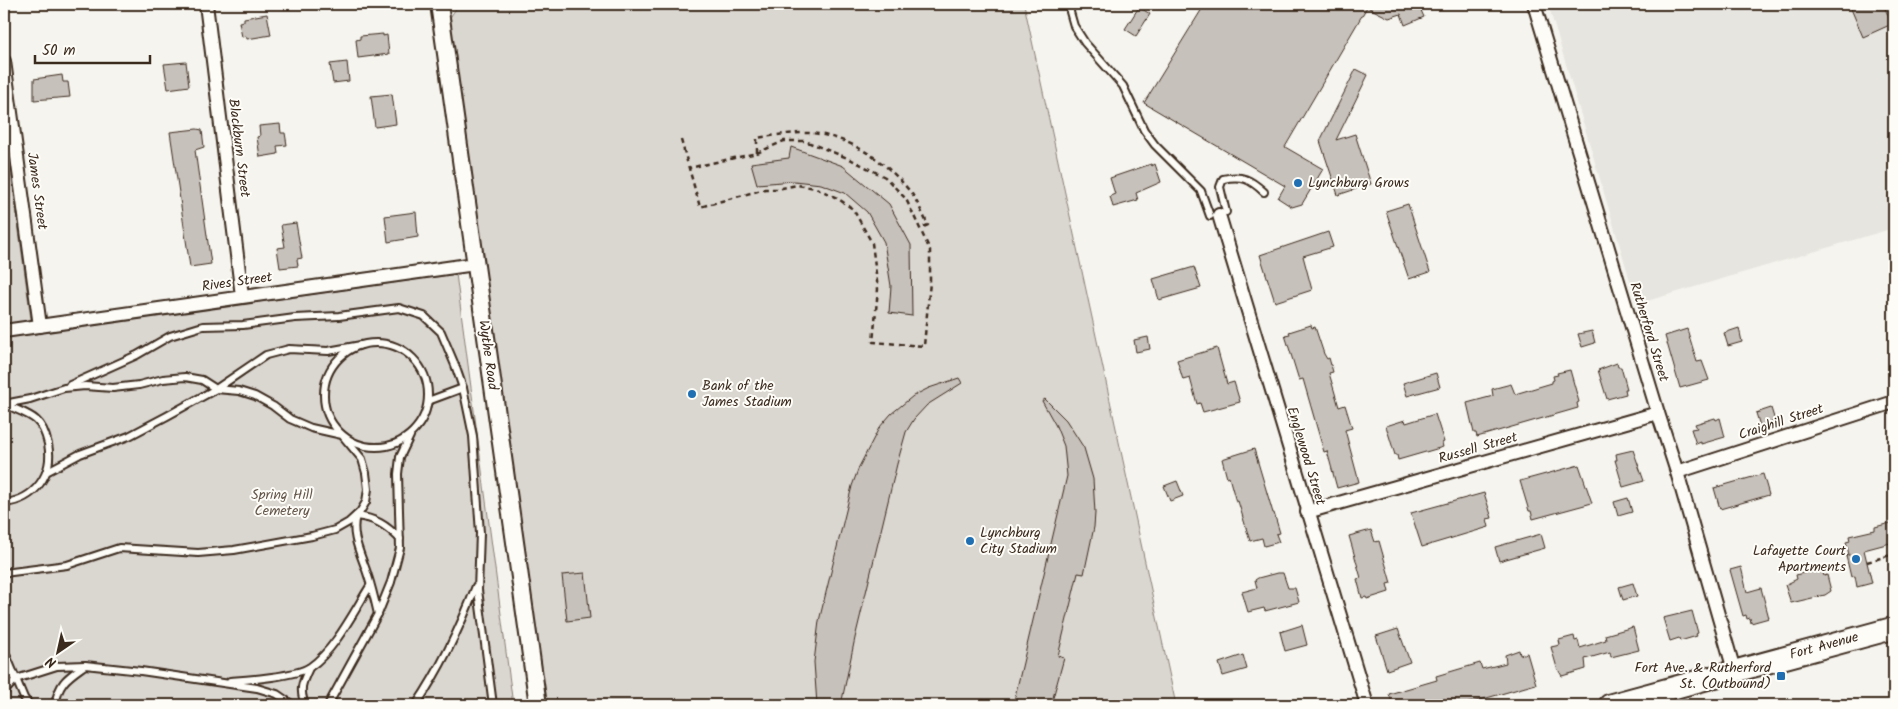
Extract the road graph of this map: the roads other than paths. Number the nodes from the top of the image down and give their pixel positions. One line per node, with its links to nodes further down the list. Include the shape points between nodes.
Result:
1 (206, 4): 9 (street, Blackburn Street)
2 (439, 4): 8 (street, Wythe Road)
3 (1071, 4): 7 (lane, via 1074,26 1123,86 1144,130 1201,190)
4 (1534, 4): 19 (street, Rutherford Street)
5 (4, 61): 10 (street, James Street)
6 (1264, 192): 7 (lane, via 1251,180 1223,179)
7 (1218, 214): 25 (street, Englewood Street)
8 (475, 264): 9 (street, Rives Street); 48 (street, Wythe Road)
9 (242, 296): 10 (street, Rives Street)
10 (40, 326): 11 (street, Rives Street)
11 (4, 331)
12 (361, 345): 15 (lane, via 328,351 289,349 266,355); 16 (lane, via 378,343 409,355 424,376); 21 (lane, via 334,364 327,378 324,393 326,409)
13 (64, 388): 14 (lane, via 170,336 203,326 243,325 400,308 424,316 441,332); 15 (lane, via 112,388 185,377 202,380); 18 (lane)
14 (463, 388): 16 (lane); 29 (lane, via 473,436 480,533)
15 (216, 389): 21 (lane, via 255,396 290,419); 22 (lane, via 129,436 80,454)
16 (428, 401): 20 (lane, via 422,419)
17 (1894, 402): 23 (street, Craighill Street)
18 (4, 404): 22 (lane, via 36,420 45,433 50,455)
19 (1658, 413): 23 (street, Rutherford Street); 25 (street, Russell Street)
20 (410, 434): 21 (lane, via 398,443 384,447 355,443); 27 (lane, via 400,457 398,474)
21 (342, 435): 26 (lane, via 362,459 366,473 366,502)
22 (46, 472): 24 (lane, via 39,485 26,497)
23 (1678, 472): 36 (street, Rutherford Street)
24 (4, 503)
25 (1307, 512): 49 (street, Englewood Street)
26 (356, 516): 27 (lane, via 380,521); 28 (lane, via 335,530 278,543 198,552 119,548 67,564); 30 (lane, via 354,536)
27 (400, 539): 31 (lane, via 391,582)
28 (4, 573)
29 (478, 581): 46 (lane, via 452,644); 47 (lane)
30 (370, 586): 31 (lane); 35 (lane, via 330,647)
31 (378, 614): 45 (lane)
32 (1894, 628): 36 (main road, Fort Avenue)
33 (4, 650): 38 (lane)
34 (86, 665): 38 (lane, via 57,666); 39 (lane); 42 (lane, via 66,678 58,691)
35 (309, 668): 39 (lane); 44 (lane, via 302,684)
36 (1734, 670): 50 (main road, Fort Avenue)
37 (4, 671): 38 (lane)
38 (16, 679): 40 (lane); 41 (lane)
39 (219, 682): 43 (lane, via 277,694)
40 (4, 692)
41 (29, 705)
42 (55, 705)
43 (294, 705)
44 (305, 705)
45 (328, 705)
46 (416, 705)
47 (493, 705)
48 (538, 705)
49 (1367, 705)
50 (1610, 705)

